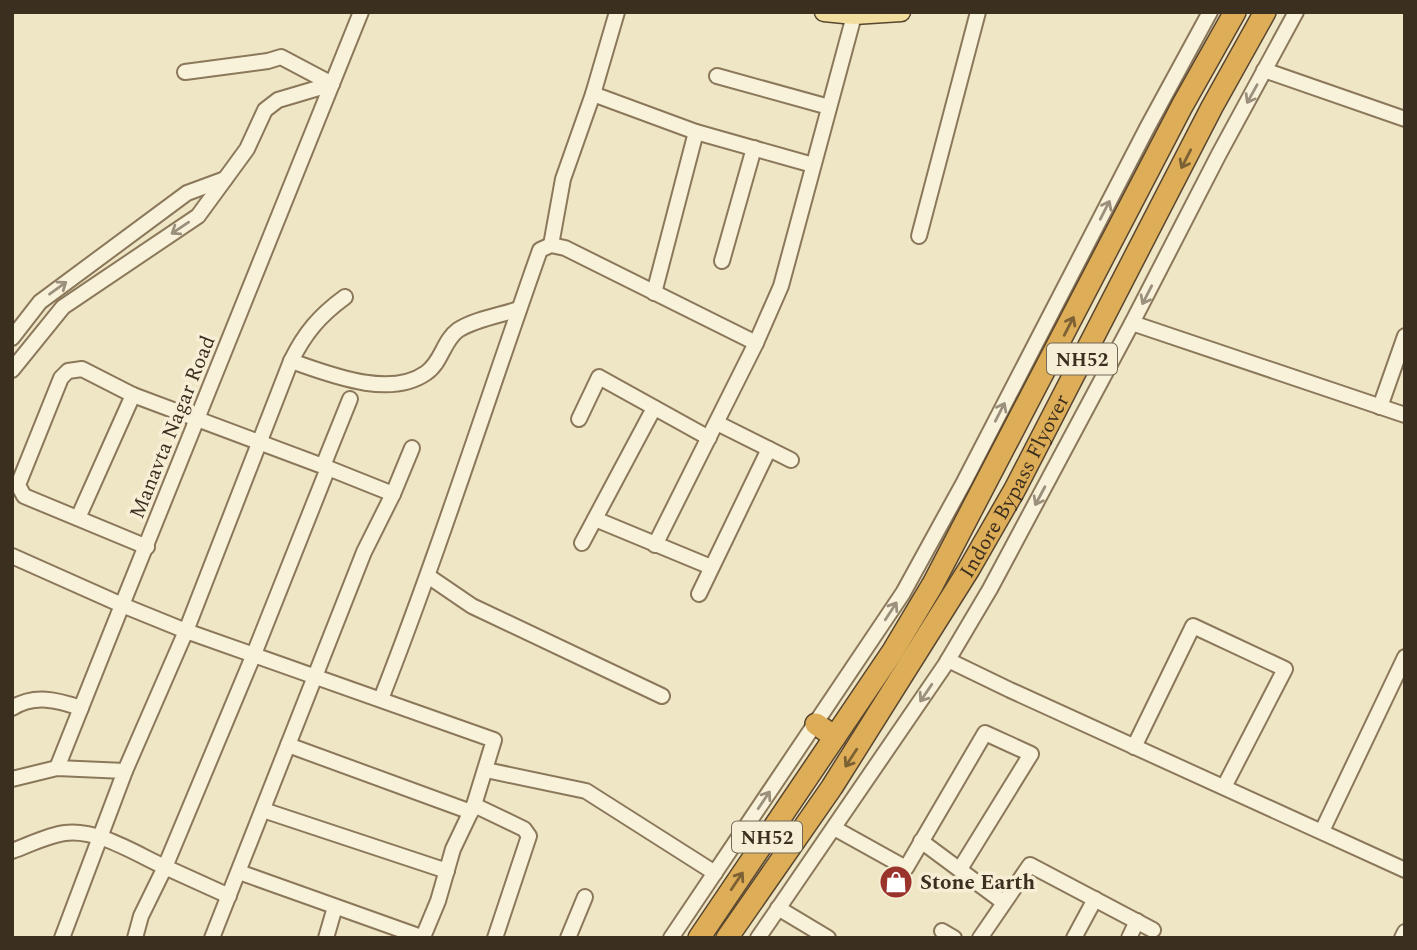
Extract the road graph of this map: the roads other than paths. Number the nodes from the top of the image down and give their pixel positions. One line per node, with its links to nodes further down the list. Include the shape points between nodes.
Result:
1 (361, 12): 14 (street, Manavta Nagar Road)
2 (617, 12): 15 (street)
3 (824, 12): 10 (main road)
4 (901, 12): 10 (main road)
5 (978, 12): 22 (street)
6 (1210, 12): 68 (street, one-way to 6, via 903,593)
7 (1235, 12): 69 (highway, Indore Bypass Flyover / NH52, one-way to 7, via 946,560)
8 (1265, 12): 108 (highway, Indore Bypass Flyover / NH52, one-way to 108, via 1015,489 888,700)
9 (1296, 12): 11 (street)
10 (854, 14): 16 (street)
11 (1265, 71): 17 (street); 28 (street, one-way to 28)
12 (185, 72): 14 (street, via 281,57)
13 (717, 76): 16 (street)
14 (332, 84): 21 (street, via 278,100 265,110 247,149); 40 (street, Manavta Nagar Road)
15 (593, 94): 18 (street); 23 (street, via 563,179)
16 (829, 107): 20 (street)
17 (1405, 119)
18 (696, 132): 19 (street); 25 (street)
19 (754, 148): 20 (street); 24 (street)
20 (813, 165): 31 (street, via 780,286)
21 (226, 179): 30 (street, one-way to 21, via 40,302 187,193); 33 (street, one-way to 33, via 198,216 63,307)
22 (919, 236)
23 (551, 245): 25 (street); 27 (street, via 540,250)
24 (722, 261)
25 (654, 292): 31 (street)
26 (345, 297): 32 (street, via 303,337)
27 (519, 309): 32 (street, via 458,330 425,375 393,385 350,381); 56 (street)
28 (1132, 323): 36 (street); 62 (street, one-way to 62)
29 (1405, 336): 36 (street)
30 (12, 338)
31 (756, 343): 41 (street)
32 (291, 361): 43 (street)
33 (12, 370)
34 (133, 395): 40 (street); 49 (street); 49 (street, via 82,369 68,371 61,378 18,485 24,496)
35 (350, 399): 47 (street)
36 (1380, 407): 38 (street)
37 (654, 408): 39 (street, via 599,377); 42 (street); 50 (street)
38 (1405, 415)
39 (579, 419)
40 (198, 420): 43 (street); 53 (street, Manavta Nagar Road)
41 (717, 423): 42 (street); 45 (street)
42 (709, 438): 52 (street)
43 (259, 442): 47 (street); 59 (street)
44 (412, 448): 48 (street)
45 (769, 449): 46 (street); 55 (street)
46 (791, 460)
47 (326, 467): 48 (street); 60 (street)
48 (393, 495): 63 (street, via 364,552)
49 (78, 518): 53 (street)
50 (595, 519): 51 (street); 52 (street)
51 (582, 543)
52 (655, 545): 55 (street)
53 (147, 547): 58 (street, Manavta Nagar Road)
54 (12, 556): 58 (street)
55 (711, 567): 57 (street)
56 (428, 576): 64 (street, via 472,607); 65 (street)
57 (699, 594)
58 (122, 605): 59 (street); 67 (street, Manavta Nagar Road)
59 (186, 631): 60 (street); 74 (street)
60 (254, 654): 63 (street); 84 (street)
61 (1405, 657): 80 (street)
62 (948, 660): 71 (street); 79 (street, one-way to 79)
63 (315, 675): 65 (street); 70 (street)
64 (662, 696)
65 (381, 699): 73 (street, via 494,740)
66 (12, 708): 67 (street, via 24,700 43,699)
67 (81, 708): 72 (street, Manavta Nagar Road)
68 (816, 724): 69 (highway); 89 (street, one-way to 68)
69 (835, 737): 107 (highway, Indore Bypass Flyover / NH52, one-way to 69)
70 (288, 745): 77 (street); 78 (street)
71 (1134, 747): 76 (street); 76 (street, via 1193,626 1285,669)
72 (57, 768): 74 (street); 75 (street)
73 (486, 770): 77 (street); 89 (street, via 586,792)
74 (125, 771): 81 (street)
75 (12, 779)
76 (1224, 787): 80 (street)
77 (472, 808): 87 (street); 104 (street, via 524,829 529,836)
78 (263, 810): 87 (street); 88 (street)
79 (834, 828): 82 (street, via 906,868); 95 (street)
80 (1322, 831): 86 (street)
81 (99, 837): 83 (street, via 65,833); 84 (street); 99 (street)
82 (921, 841): 85 (street); 85 (street, via 985,733 1031,754)
83 (13, 853)
84 (165, 867): 90 (street); 100 (street)
85 (960, 869): 93 (street)
86 (1405, 870)
87 (447, 871): 103 (street)
88 (239, 872): 90 (street); 94 (street)
89 (715, 873): 106 (street)
90 (229, 896): 101 (street)
91 (585, 897): 105 (street)
92 (1096, 899): 93 (street, via 1030,864); 96 (street); 112 (street)
93 (1003, 902): 111 (street)
94 (335, 907): 102 (street); 103 (street)
95 (778, 908): 109 (street); 110 (street)
96 (1137, 921): 97 (street); 113 (street)
97 (1153, 930)
98 (1405, 932): 114 (street)
99 (62, 938)
100 (135, 938)
101 (212, 938)
102 (326, 938)
103 (424, 938)
104 (495, 938)
105 (568, 938)
106 (671, 938)
107 (699, 938)
108 (727, 938)
109 (758, 938)
110 (828, 938)
111 (980, 938)
112 (1074, 938)
113 (1129, 938)
114 (1402, 938)

